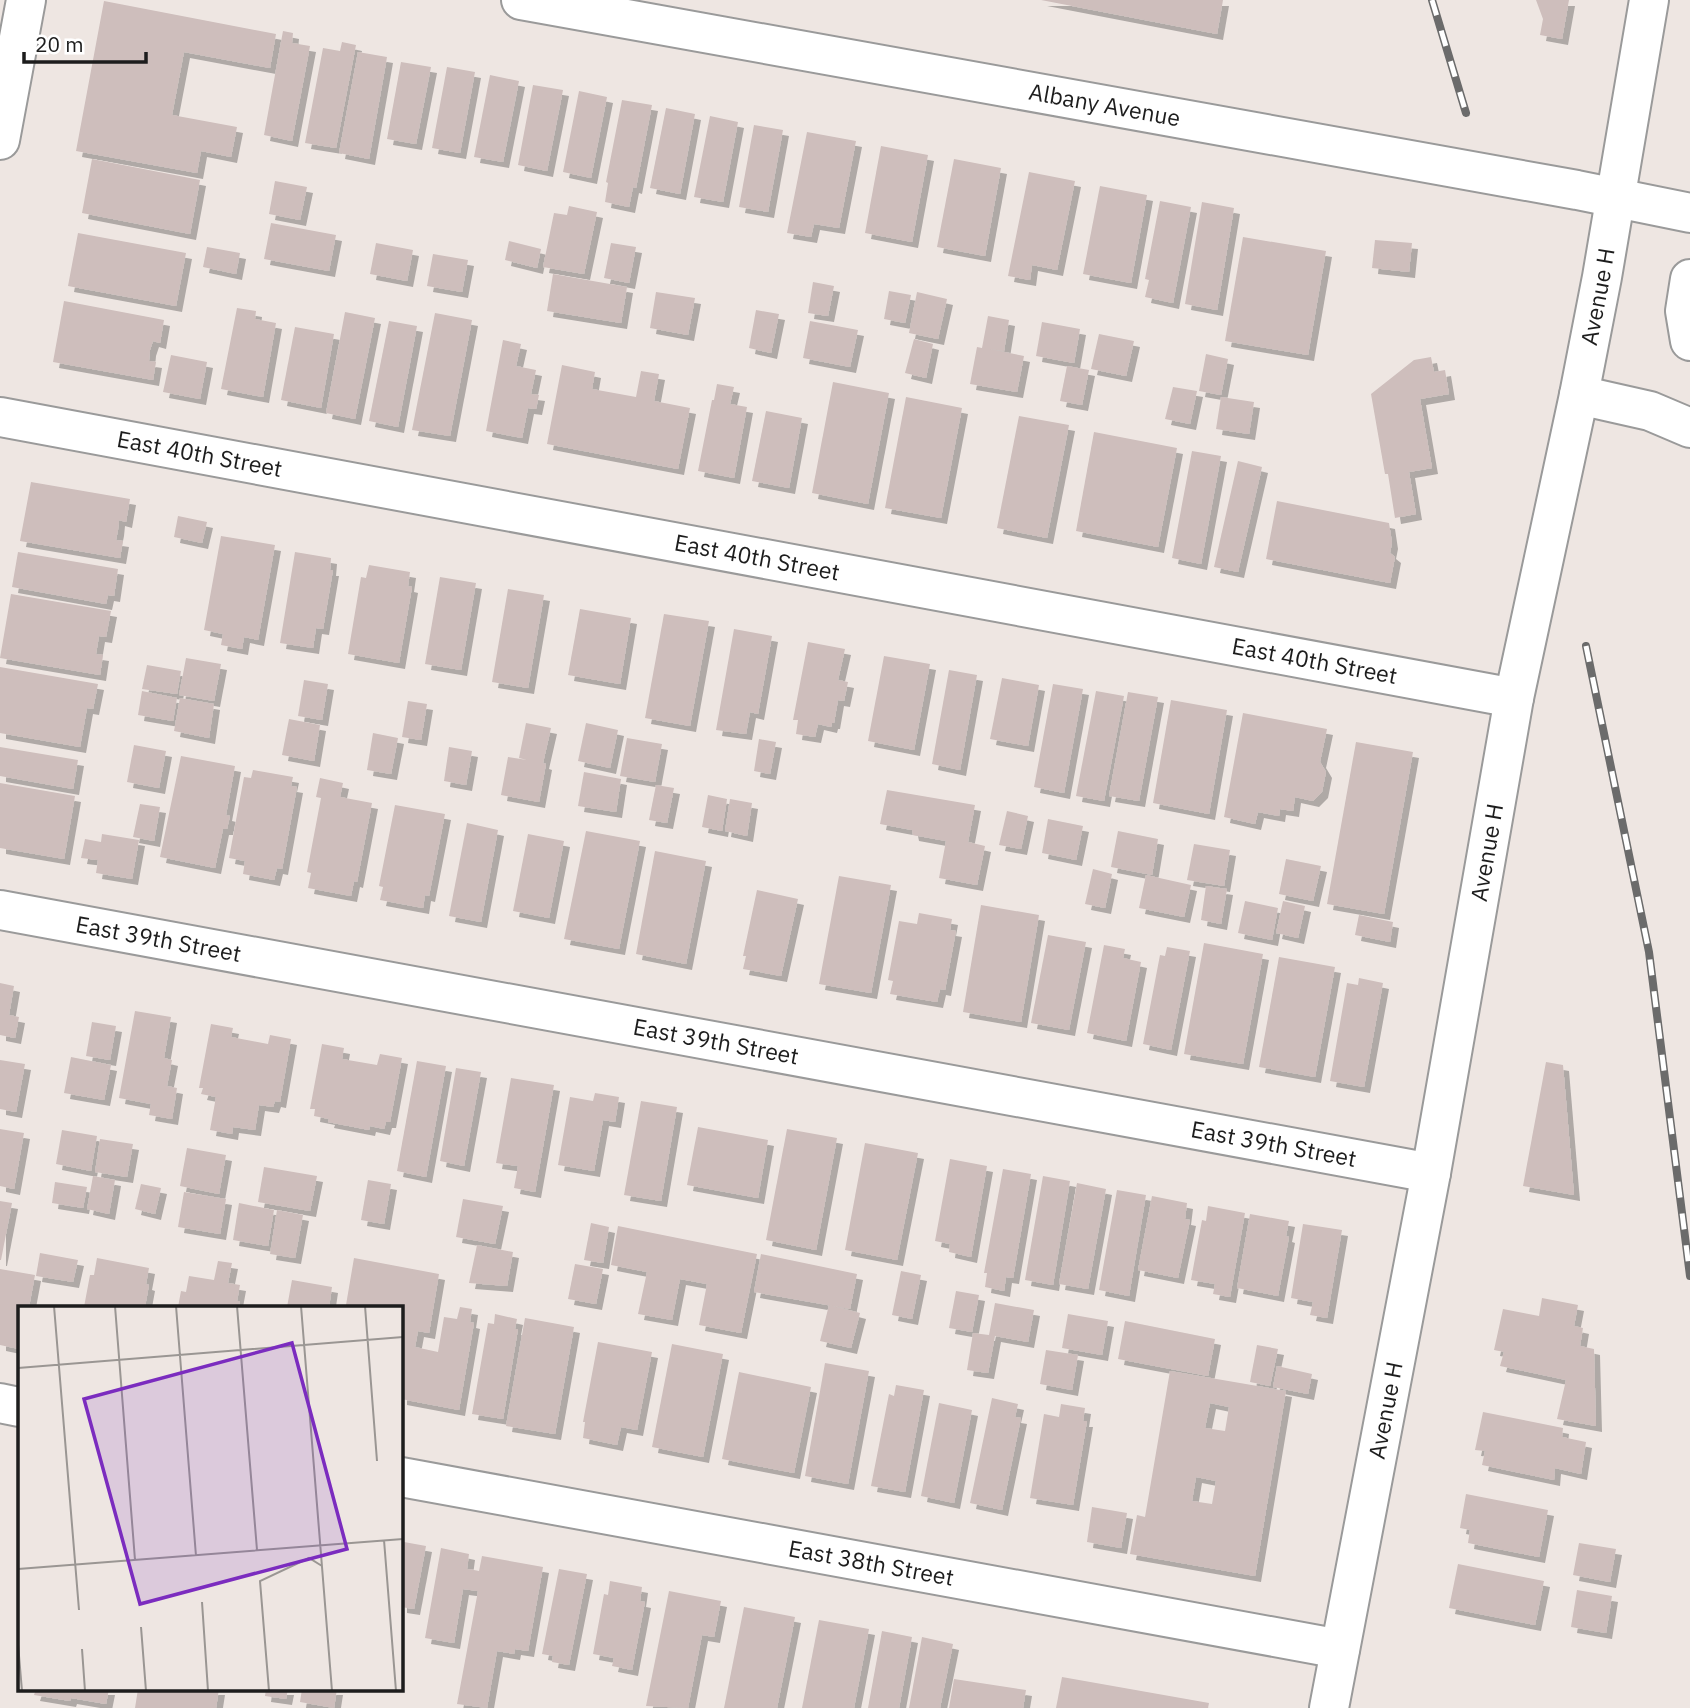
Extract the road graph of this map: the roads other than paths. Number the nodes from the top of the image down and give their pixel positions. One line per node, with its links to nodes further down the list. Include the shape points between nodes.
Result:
1 (26, 0): 4 (street)
2 (521, 0): 5 (street, Albany Avenue)
3 (1649, 0): 5 (street, Avenue H)
4 (0, 140)
5 (1615, 198): 6 (street, Albany Avenue); 9 (street, Avenue H)
6 (1690, 213)
7 (1690, 279): 8 (street, via 1685,311)
8 (1690, 341)
9 (1580, 395): 11 (street, via 1650,411); 12 (street, Avenue H)
10 (0, 417): 12 (street, East 40th Street)
11 (1690, 428)
12 (1514, 698): 14 (street, Avenue H)
13 (0, 910): 14 (street, East 39th Street)
14 (1432, 1173): 18 (street, Avenue H)
15 (0, 1403): 16 (street)
16 (18, 1407)
17 (402, 1477): 18 (street, East 38th Street)
18 (1340, 1649): 19 (street, Avenue H)
19 (1329, 1708)

